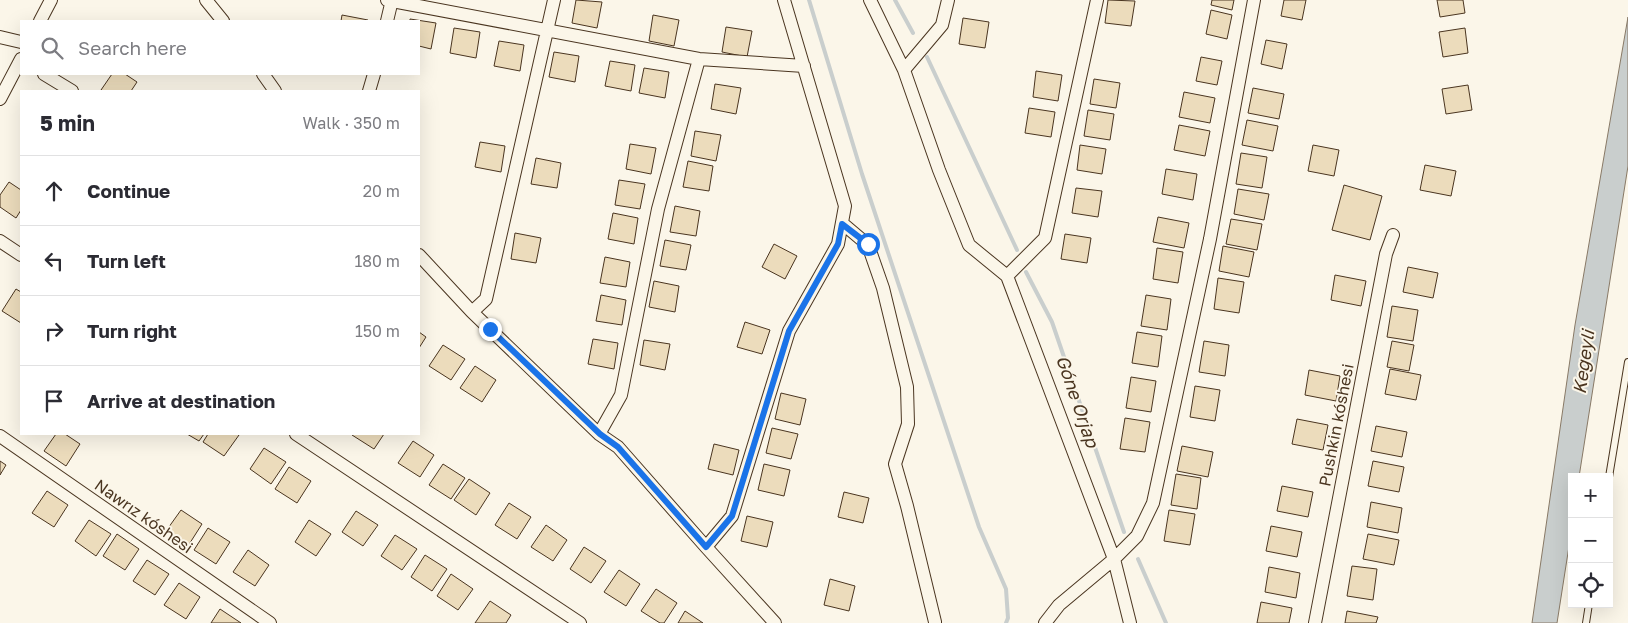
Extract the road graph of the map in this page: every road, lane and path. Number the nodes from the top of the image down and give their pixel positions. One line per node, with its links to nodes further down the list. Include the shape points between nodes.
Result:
1 (51, 0): 10 (street)
2 (206, 0): 11 (street)
3 (391, 0): 12 (street); 13 (street)
4 (554, 0): 13 (street)
5 (784, 0): 18 (street)
6 (870, 0): 19 (street)
7 (948, 0): 19 (street, via 942,25)
8 (1097, 0): 32 (street, via 1045,238)
9 (1254, 0): 40 (street, via 1210,239 1153,503 1137,536)
10 (41, 20)
11 (222, 20)
12 (387, 20)
13 (547, 31): 16 (street); 33 (street, via 486,299)
14 (0, 37): 15 (street)
15 (20, 42)
16 (699, 59): 18 (street); 35 (street, via 658,209 621,395)
17 (20, 61): 26 (street)
18 (804, 66): 27 (street, via 845,206)
19 (904, 70): 32 (street, via 969,245)
20 (46, 75): 23 (street)
21 (264, 75): 24 (street)
22 (374, 75): 25 (street)
23 (70, 90)
24 (274, 90)
25 (369, 90)
26 (0, 99)
27 (842, 224): 39 (street, via 838,244 789,331 732,516); 42 (street, via 868,244 883,288 905,378 908,424 895,464)
28 (1393, 235): 48 (street, Pushkin kóshesi, via 1386,254)
29 (0, 241): 30 (street)
30 (20, 253)
31 (420, 256): 33 (street)
32 (1007, 276): 40 (street)
33 (472, 312): 35 (street)
34 (1628, 362): 38 (lane)
35 (600, 434): 39 (street, via 618,447)
36 (298, 435): 44 (street)
37 (0, 436): 43 (street, Nawrız kóshesi)
38 (1610, 473)
39 (706, 547): 45 (street)
40 (1114, 559): 46 (street, via 1059,604); 47 (street)
41 (1588, 608): 49 (lane)
42 (935, 622)
43 (270, 623)
44 (580, 623)
45 (775, 623)
46 (1045, 623)
47 (1130, 623)
48 (1315, 623)
49 (1586, 623)

